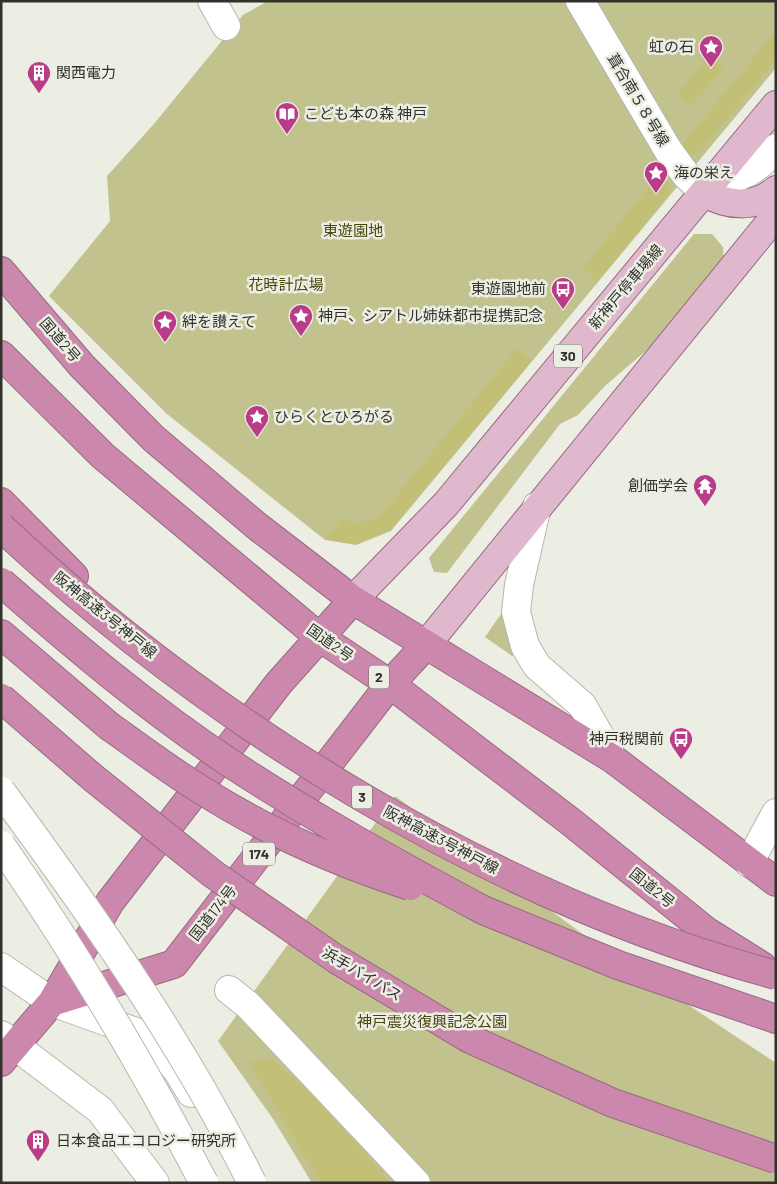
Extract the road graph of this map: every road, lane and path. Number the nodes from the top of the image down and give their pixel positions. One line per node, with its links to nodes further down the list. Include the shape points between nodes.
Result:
1 (212, 1): 3 (street)
2 (580, 1): 6 (street, 葺合南５８号線, via 668,150 686,175)
3 (226, 26)
4 (776, 105): 6 (main road, 新神戸停車場線 / 30)
5 (776, 148): 6 (street, via 746,174)
6 (709, 186): 7 (main road, via 724,202 742,204 763,199); 15 (main road, 新神戸停車場線 / 30, via 446,504)
7 (776, 190)
8 (776, 215): 12 (main road)
9 (1, 271): 15 (highway, 国道2号, via 82,366 153,438 258,527)
10 (1, 356): 17 (highway, 国道2号 / 2, via 103,456)
11 (1, 502): 19 (highway, 3, bridge, via 66,569)
12 (537, 506): 18 (main road); 23 (street, via 516,612 525,646 537,666 582,705)
13 (1, 527): 19 (highway, 阪神高速3号神戸線 / 3, bridge)
14 (1, 582): 29 (highway, bridge, via 87,656 230,762 378,855)
15 (352, 600): 17 (highway); 18 (highway, 国道2号)
16 (1, 634): 29 (highway, bridge, via 109,726 200,789 281,835 366,872)
17 (318, 636): 20 (highway, 国道2号 / 2); 33 (highway, via 110,902)
18 (426, 645): 20 (highway, 国道174号 / 174); 23 (highway, 国道2号)
19 (170, 667): 31 (highway, 阪神高速3号神戸線 / 3, bridge, via 257,731 332,778 400,820 492,867 635,930)
20 (390, 684): 31 (highway, 国道2号 / 2, via 571,822 706,931); 33 (highway, 国道174号 / 174, via 174,964)
21 (1, 698): 36 (highway, 浜手バイパス, bridge, via 92,778 213,874 336,960 470,1039 613,1103)
22 (1, 716): 37 (highway, 浜手バイパス, via 86,791 205,886 327,971 455,1046 608,1116)
23 (612, 760): 27 (highway, 国道2号)
24 (1, 791): 41 (street, bridge, via 112,946 199,1084)
25 (776, 813): 27 (street)
26 (1, 845): 39 (street, bridge, via 124,1036)
27 (750, 863): 28 (highway, 国道2号)
28 (776, 882)
29 (483, 910): 34 (highway, via 618,965)
30 (1, 967): 33 (street)
31 (776, 975)
32 (228, 990): 42 (street, via 248,1005)
33 (52, 1002): 35 (highway); 40 (street, via 144,1036 177,1070)
34 (776, 1019)
35 (6, 1048): 38 (street, via 100,1110)
36 (776, 1159)
37 (776, 1172)
38 (154, 1183)
39 (204, 1183)
40 (244, 1183)
41 (252, 1183)
42 (416, 1183)

